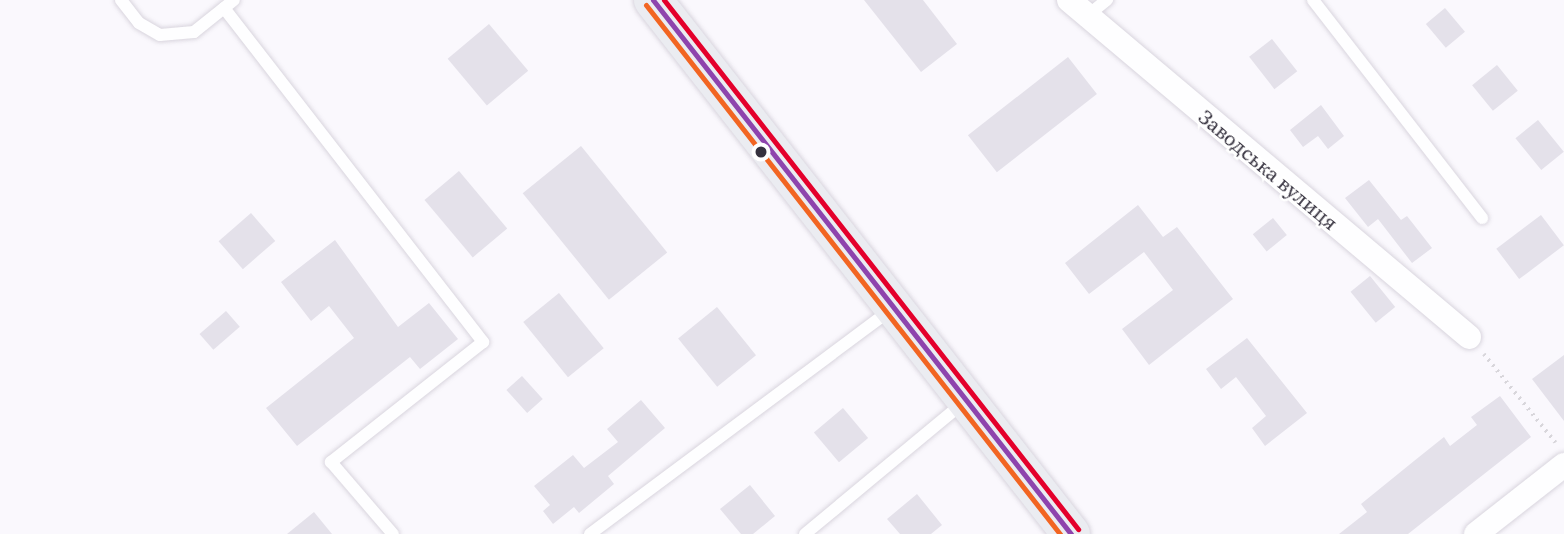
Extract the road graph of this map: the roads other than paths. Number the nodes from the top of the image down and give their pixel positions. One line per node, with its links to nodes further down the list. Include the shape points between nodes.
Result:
1 (121, 0): 5 (lane, via 139,23 160,35 194,32)
2 (653, 0): 8 (main road)
3 (1107, 0): 6 (lane)
4 (1313, 0): 7 (lane)
5 (229, 4): 12 (lane, via 483,342 331,462)
6 (1078, 8): 9 (street, Заводська вулиця)
7 (1482, 218)
8 (895, 307): 10 (main road); 13 (lane)
9 (1469, 337)
10 (967, 399): 14 (lane); 15 (main road)
11 (1564, 465): 16 (street)
12 (393, 534)
13 (590, 534)
14 (805, 534)
15 (1072, 534)
16 (1476, 534)

